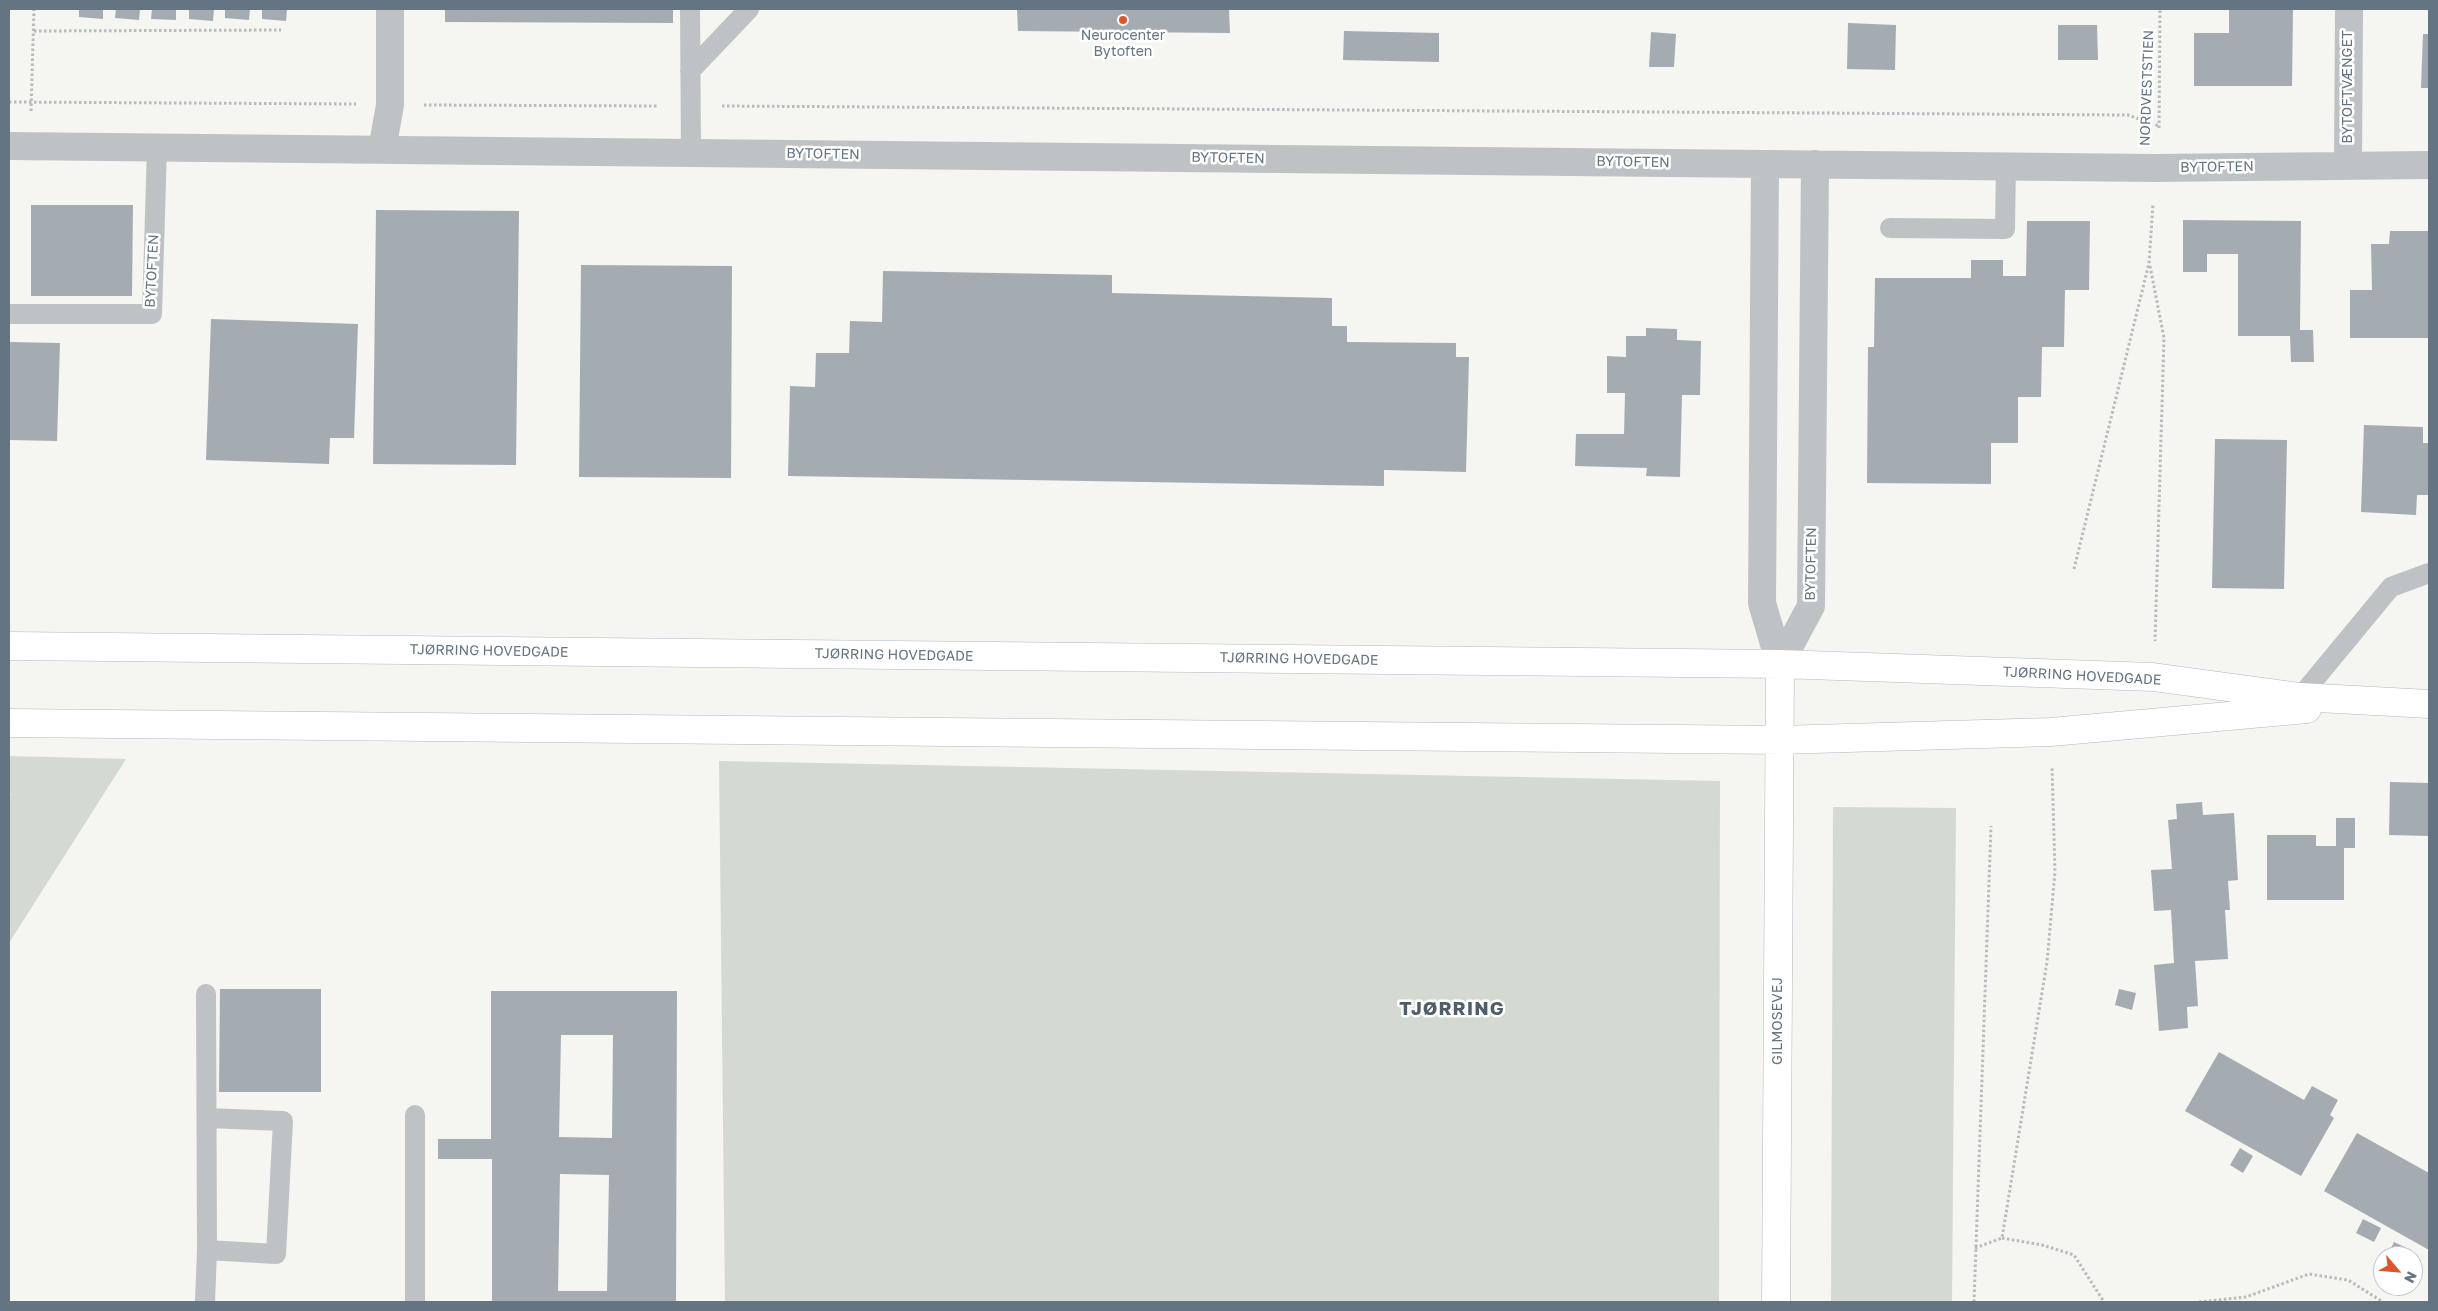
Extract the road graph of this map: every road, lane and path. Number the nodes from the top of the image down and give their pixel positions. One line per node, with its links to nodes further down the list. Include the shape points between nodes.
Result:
1 (34, 9): 8 (path)
2 (390, 9): 12 (street)
3 (690, 9): 9 (lane)
4 (749, 9): 9 (lane)
5 (2160, 9): 14 (path, NORDVESTSTIEN)
6 (2349, 9): 22 (street, BYTOFTVÆNGET)
7 (281, 30): 8 (path)
8 (34, 31): 11 (path)
9 (690, 71): 13 (lane)
10 (9, 102): 11 (path)
11 (31, 102): 12 (path); 15 (path)
12 (390, 105): 13 (path); 17 (street)
13 (691, 106): 14 (path, via 2128,115); 18 (lane)
14 (2159, 126): 24 (path, NORDVESTSTIEN)
15 (21, 146): 16 (street, BYTOFTEN)
16 (157, 148): 17 (street, BYTOFTEN); 27 (lane, BYTOFTEN, via 152,314)
17 (382, 150): 18 (street, BYTOFTEN)
18 (691, 153): 19 (street, BYTOFTEN)
19 (1765, 164): 20 (street, BYTOFTEN); 31 (street, via 1762,603)
20 (1815, 164): 23 (street, BYTOFTEN); 31 (street, BYTOFTEN, via 1810,606)
21 (2429, 164): 22 (street, BYTOFTEN)
22 (2348, 165): 24 (street, BYTOFTEN)
23 (2006, 166): 24 (street, BYTOFTEN); 25 (lane, via 2005,229)
24 (2154, 168): 26 (path, NORDVESTSTIEN)
25 (1890, 228)
26 (2150, 263): 28 (path); 32 (path, via 2164,338)
27 (9, 314)
28 (2074, 569)
29 (2429, 573): 33 (lane, via 2391,587)
30 (9, 646): 31 (main road, TJØRRING HOVEDGADE)
31 (1780, 664): 32 (main road, TJØRRING HOVEDGADE); 38 (main road)
32 (2153, 677): 33 (main road, TJØRRING HOVEDGADE)
33 (2300, 697): 34 (main road, TJØRRING HOVEDGADE)
34 (2383, 703): 35 (main road, TJØRRING HOVEDGADE); 37 (main road, TJØRRING HOVEDGADE)
35 (2429, 704)
36 (9, 723): 38 (main road, TJØRRING HOVEDGADE)
37 (2050, 732): 38 (main road, TJØRRING HOVEDGADE); 43 (path, via 2055,872 2047,962)
38 (1780, 740): 48 (main road, GILMOSEVEJ)
39 (1991, 826): 44 (path)
40 (206, 994): 42 (lane)
41 (415, 1115): 47 (lane)
42 (206, 1118): 45 (lane); 45 (lane, via 283,1121 276,1254)
43 (2002, 1238): 44 (path); 50 (path, via 2074,1255)
44 (1975, 1248): 49 (path)
45 (207, 1250): 46 (lane)
46 (205, 1302)
47 (416, 1302)
48 (1776, 1302)
49 (1974, 1302)
50 (2104, 1302)
51 (2199, 1302): 52 (path, via 2246,1297 2310,1274 2348,1280)
52 (2383, 1302)

